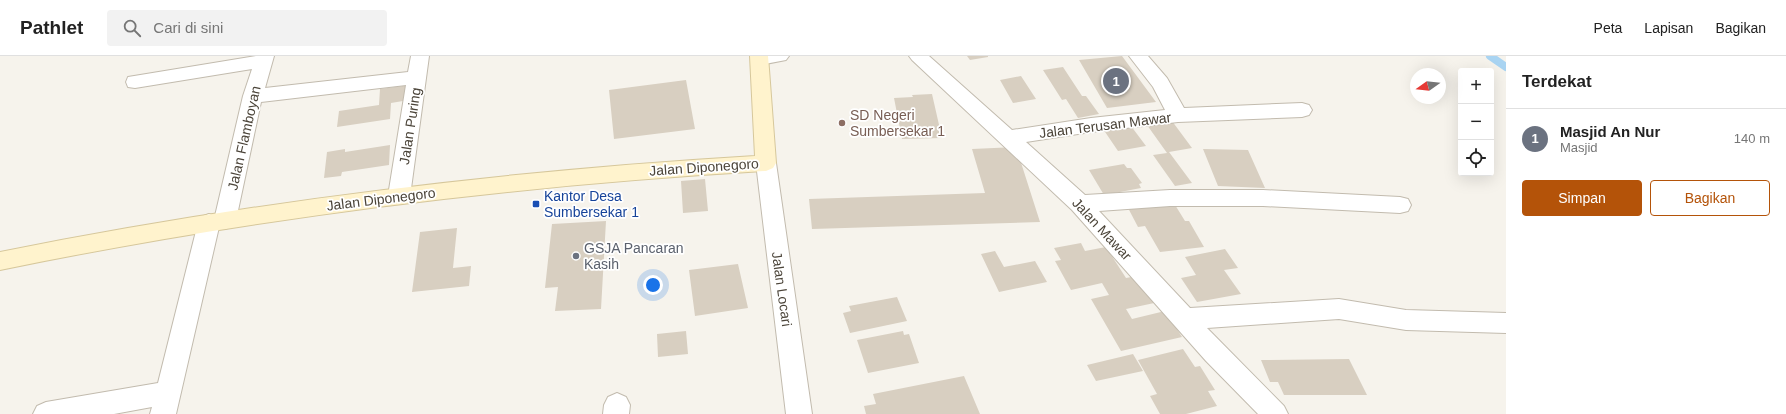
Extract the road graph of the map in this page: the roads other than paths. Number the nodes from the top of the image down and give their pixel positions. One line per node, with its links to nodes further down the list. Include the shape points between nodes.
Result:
1 (420, 56): 7 (street, Jalan Puring)
2 (780, 56): 6 (street)
3 (918, 56): 12 (street, Jalan Mawar)
4 (1138, 56): 11 (street, Jalan Terusan Mawar, via 1160,83)
5 (264, 58): 8 (street); 9 (street, Jalan Flamboyan)
6 (759, 58): 13 (main road)
7 (418, 77): 9 (street); 14 (street, Jalan Puring)
8 (135, 82)
9 (253, 96): 17 (street, Jalan Flamboyan)
10 (1302, 110): 11 (street)
11 (1178, 115): 12 (street, Jalan Terusan Mawar)
12 (1008, 138): 15 (street, Jalan Mawar)
13 (766, 163): 14 (main road, Jalan Diponegoro, via 667,169); 23 (street, Jalan Locari)
14 (399, 196): 17 (main road, Jalan Diponegoro)
15 (1080, 204): 16 (street, via 1170,198 1263,198); 19 (street, Jalan Mawar)
16 (1400, 205)
17 (217, 222): 18 (main road, Jalan Diponegoro); 21 (street, Jalan Flamboyan)
18 (0, 261)
19 (1184, 319): 20 (street, via 1339,309 1406,320); 24 (street, Jalan Mawar)
20 (1506, 323)
21 (165, 403): 22 (street)
22 (46, 414)
23 (800, 414)
24 (1275, 414)

